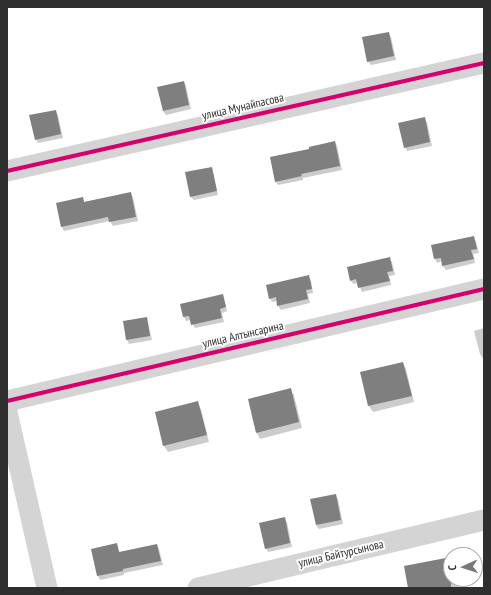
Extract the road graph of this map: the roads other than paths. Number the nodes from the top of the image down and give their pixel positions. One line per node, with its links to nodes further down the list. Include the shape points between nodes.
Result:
1 (484, 62): 2 (street, улица Мунайпасова)
2 (7, 171)
3 (484, 289): 4 (street, улица Алтынсарина)
4 (7, 401)
5 (8, 425): 7 (street)
6 (484, 520): 8 (street, улица Байтурсынова)
7 (47, 588)
8 (198, 588)

